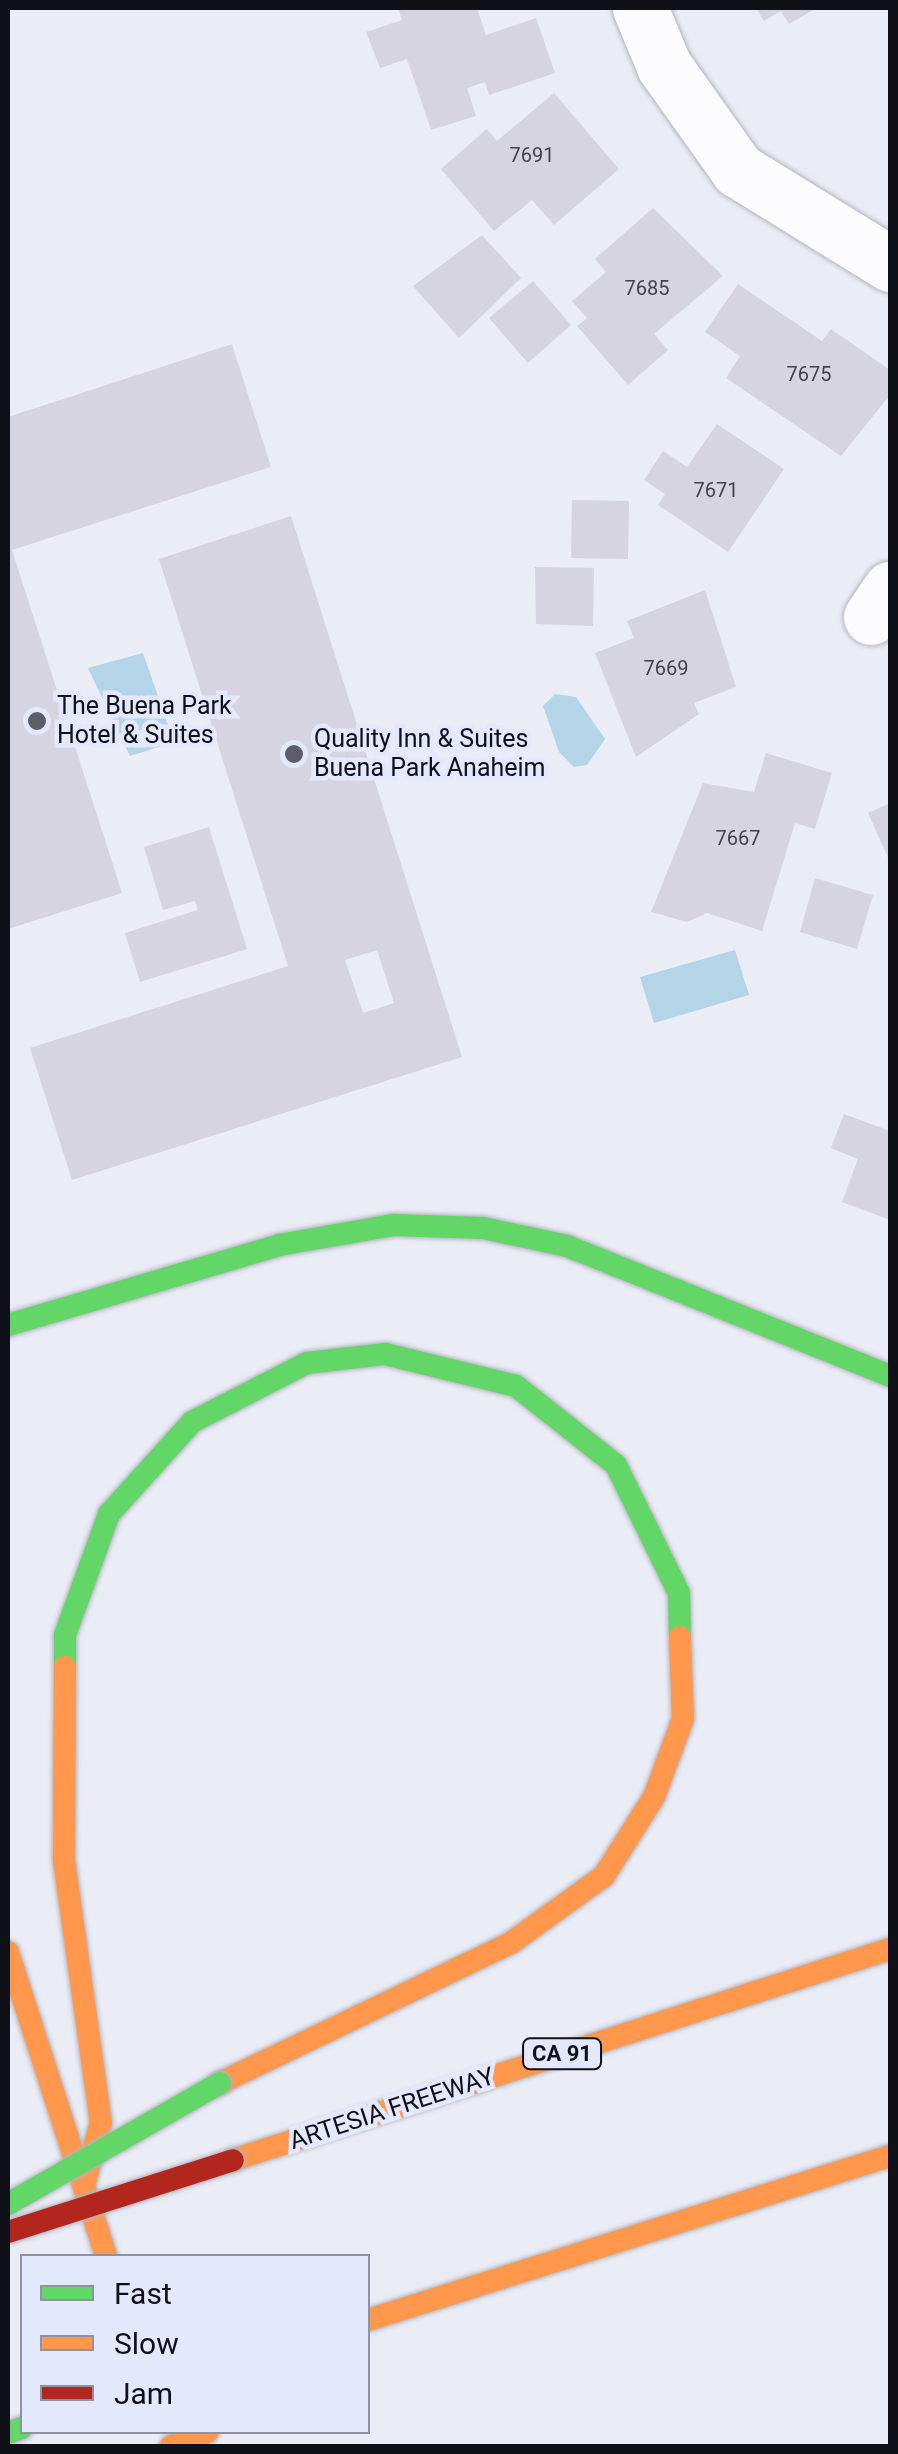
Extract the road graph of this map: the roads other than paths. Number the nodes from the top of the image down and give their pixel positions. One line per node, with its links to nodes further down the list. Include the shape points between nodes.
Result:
1 (640, 8): 2 (street, via 664,66 738,170)
2 (890, 264)
3 (8, 1325): 4 (main road, via 279,1245 394,1225 483,1228 567,1246)
4 (890, 1376)
5 (890, 1949): 10 (main road, ARTESIA FREEWAY / CA 91, bridge)
6 (8, 1952): 8 (main road)
7 (890, 2156): 12 (main road)
8 (84, 2182): 9 (main road, bridge, via 101,2122 64,1860 65,1635 94,1543 138,1472 192,1422 307,1363 384,1354 516,1386 575,1424 616,1466 679,1593 683,1720 654,1797 604,1876 511,1943 220,2083); 11 (main road)
9 (8, 2204)
10 (8, 2232)
11 (105, 2254)
12 (540, 2266): 13 (main road); 14 (main road)
13 (370, 2319)
14 (402, 2340)
15 (202, 2434): 16 (main road)
16 (170, 2446)

